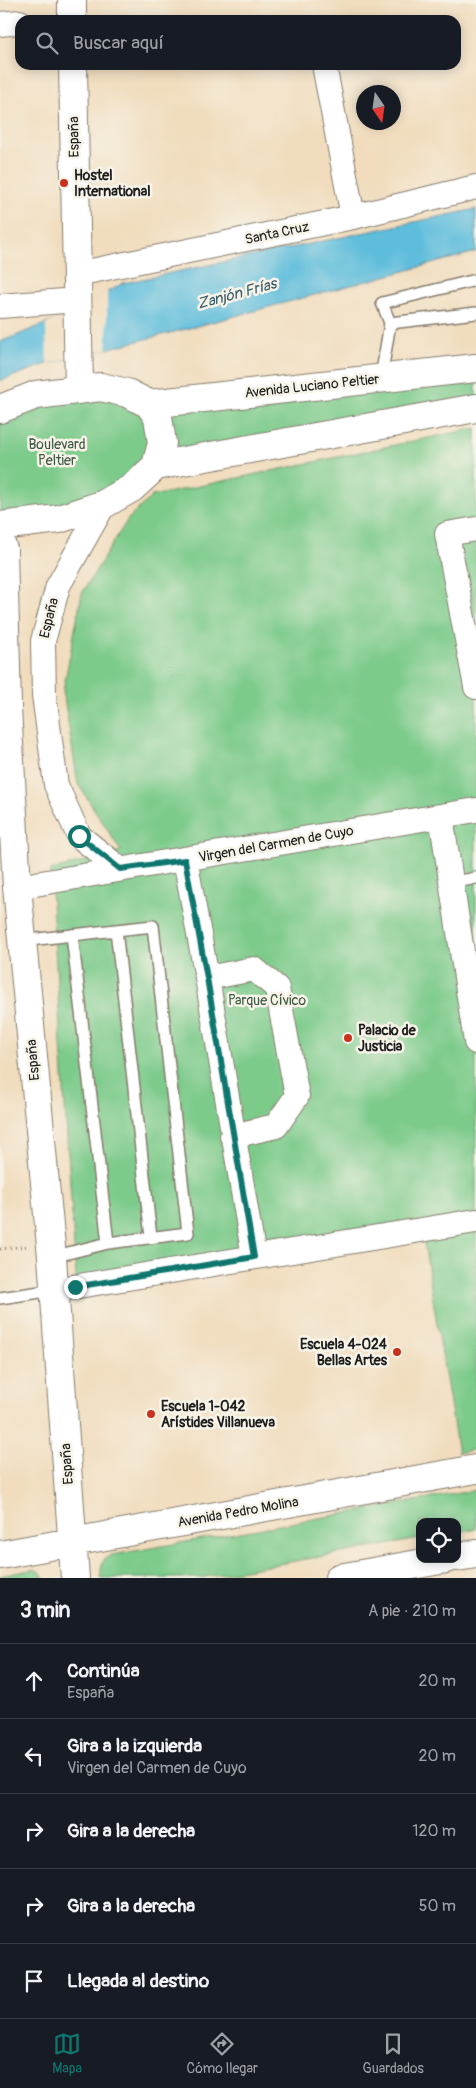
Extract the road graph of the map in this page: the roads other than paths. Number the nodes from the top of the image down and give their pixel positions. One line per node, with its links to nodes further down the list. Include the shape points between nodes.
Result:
1 (72, 0): 2 (main road)
2 (72, 15)
3 (15, 22): 4 (street)
4 (0, 24)
5 (73, 70): 10 (main road, España)
6 (325, 70): 8 (street)
7 (476, 187): 8 (street, Santa Cruz)
8 (353, 217): 10 (street, Santa Cruz)
9 (476, 280): 13 (lane, via 382,303)
10 (77, 294): 11 (street, Santa Cruz); 16 (main road, España)
11 (0, 306)
12 (476, 313): 13 (lane)
13 (390, 323): 15 (lane)
14 (476, 368): 15 (main road, Avenida Luciano Peltier)
15 (380, 379): 17 (main road, Avenida Luciano Peltier)
16 (79, 389): 17 (main road, via 101,387 127,393); 19 (main road, via 36,394)
17 (149, 404): 20 (main road, via 158,417 162,443)
18 (476, 408): 20 (main road)
19 (0, 409)
20 (156, 466): 21 (main road, via 132,488)
21 (104, 504): 22 (main road, via 60,519); 30 (street, España, via 58,586 43,641 44,695 56,786 79,836)
22 (0, 526)
23 (476, 529): 25 (street, via 447,534)
24 (0, 542): 26 (main road, España, via 4,593)
25 (476, 687)
26 (3, 707): 32 (main road, España)
27 (476, 810): 28 (street, Virgen del Carmen de Cuyo)
28 (441, 816): 29 (street, Virgen del Carmen de Cuyo); 33 (street)
29 (185, 860): 30 (street, Virgen del Carmen de Cuyo); 37 (street)
30 (120, 869): 32 (street, Virgen del Carmen de Cuyo)
31 (476, 878): 33 (lane)
32 (12, 880): 36 (main road, España)
33 (451, 883): 38 (street)
34 (116, 930): 35 (lane); 41 (lane); 41 (lane, via 153,926 187,1223 188,1233)
35 (72, 935): 36 (lane); 42 (lane)
36 (21, 940): 43 (main road, España)
37 (207, 978): 39 (street); 39 (street, via 254,969 276,988 297,1096 276,1126)
38 (476, 1042)
39 (232, 1136): 44 (street)
40 (476, 1221): 44 (street)
41 (151, 1237): 42 (lane)
42 (108, 1242): 43 (lane)
43 (52, 1257): 45 (main road, España)
44 (254, 1257): 45 (street)
45 (54, 1290): 46 (lane); 48 (main road, España)
46 (0, 1298)
47 (476, 1469): 48 (main road, Avenida Pedro Molina)
48 (73, 1542): 50 (main road, Avenida Pedro Molina); 53 (main road, España)
49 (476, 1554): 51 (main road)
50 (0, 1555)
51 (461, 1556)
52 (423, 1563): 54 (main road)
53 (75, 1578)
54 (339, 1578)

